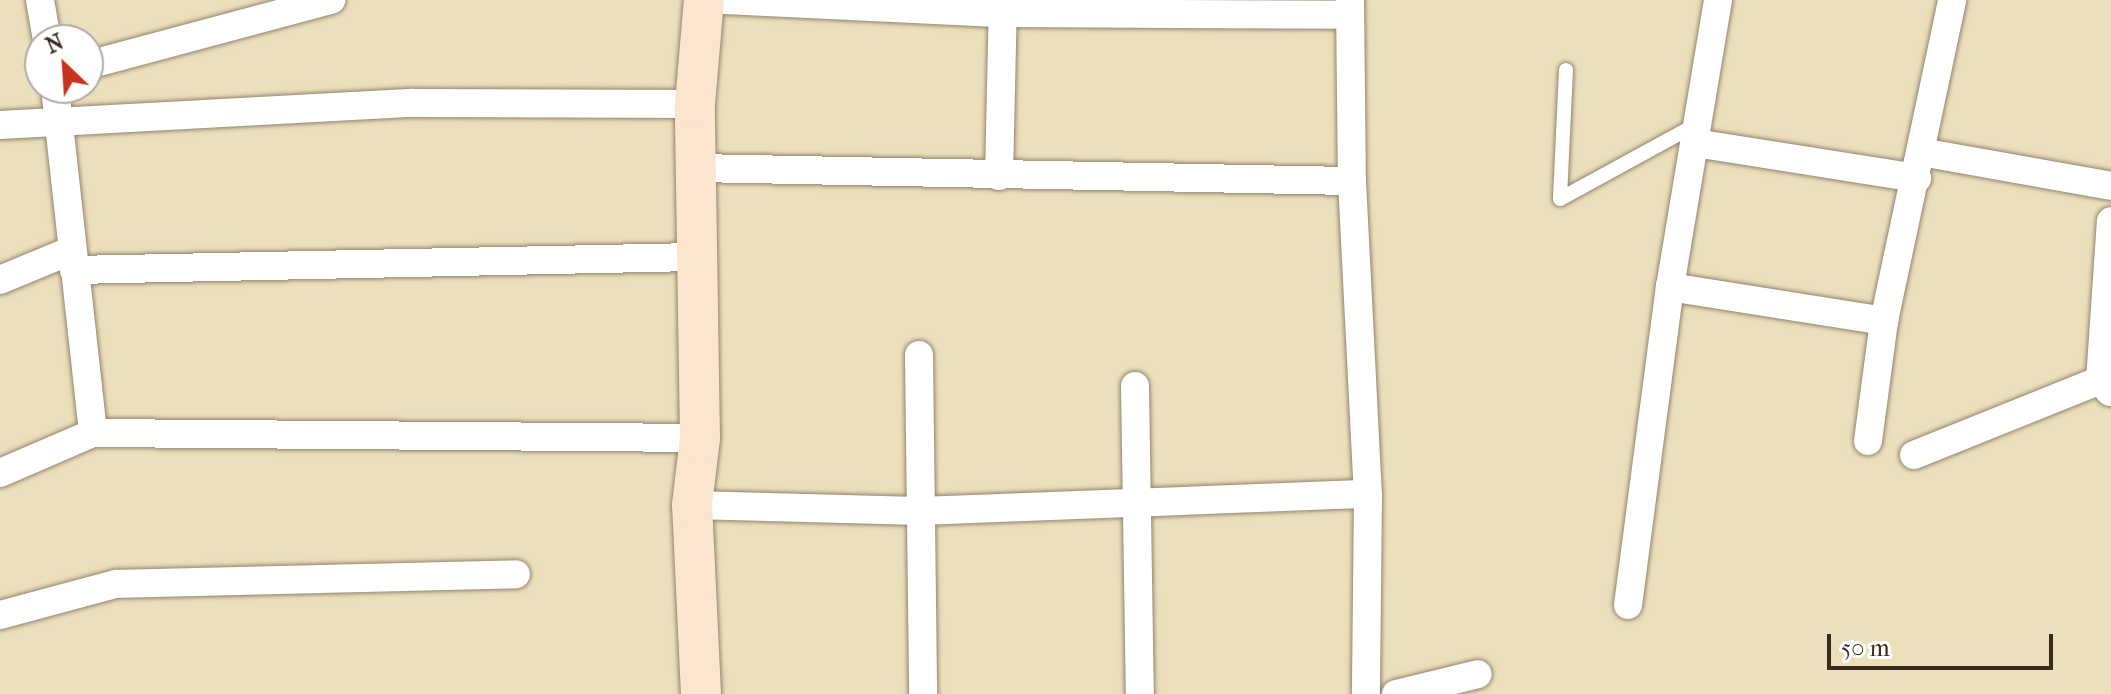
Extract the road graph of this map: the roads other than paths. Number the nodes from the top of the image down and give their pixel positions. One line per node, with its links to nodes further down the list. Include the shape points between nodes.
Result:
1 (40, 0): 9 (street)
2 (331, 0): 10 (street)
3 (704, 0): 13 (street)
4 (724, 0): 7 (street)
5 (1718, 0): 16 (street)
6 (1952, 0): 17 (street)
7 (1003, 6): 8 (street); 19 (street)
8 (1350, 8): 20 (street)
9 (44, 24)
10 (104, 61)
11 (1566, 70): 16 (lane, via 1560,199)
12 (58, 104): 14 (street)
13 (695, 104): 14 (street, via 412,103); 18 (street)
14 (61, 118): 15 (street); 24 (street)
15 (0, 125)
16 (1696, 133): 17 (street); 26 (street)
17 (1919, 165): 21 (street); 27 (street)
18 (696, 168): 19 (street); 23 (street)
19 (999, 176): 20 (street)
20 (1352, 181): 36 (street)
21 (2111, 186)
22 (2111, 221): 29 (street)
23 (695, 257): 24 (street); 32 (street)
24 (72, 260): 25 (street); 31 (street)
25 (0, 280)
26 (1670, 287): 27 (street); 41 (street)
27 (1884, 321): 33 (street)
28 (919, 355): 39 (street)
29 (2107, 384): 34 (street)
30 (1135, 386): 37 (street)
31 (93, 433): 32 (street); 35 (street)
32 (700, 438): 38 (street)
33 (1868, 441)
34 (1914, 455)
35 (0, 473)
36 (1368, 494): 37 (street); 47 (street)
37 (1137, 501): 39 (street); 46 (street)
38 (692, 505): 39 (street); 44 (street)
39 (920, 511): 45 (street)
40 (516, 574): 42 (street, via 116,584)
41 (1628, 605)
42 (0, 615)
43 (1478, 674): 48 (street)
44 (701, 694)
45 (923, 694)
46 (1140, 694)
47 (1366, 694)
48 (1396, 694)

